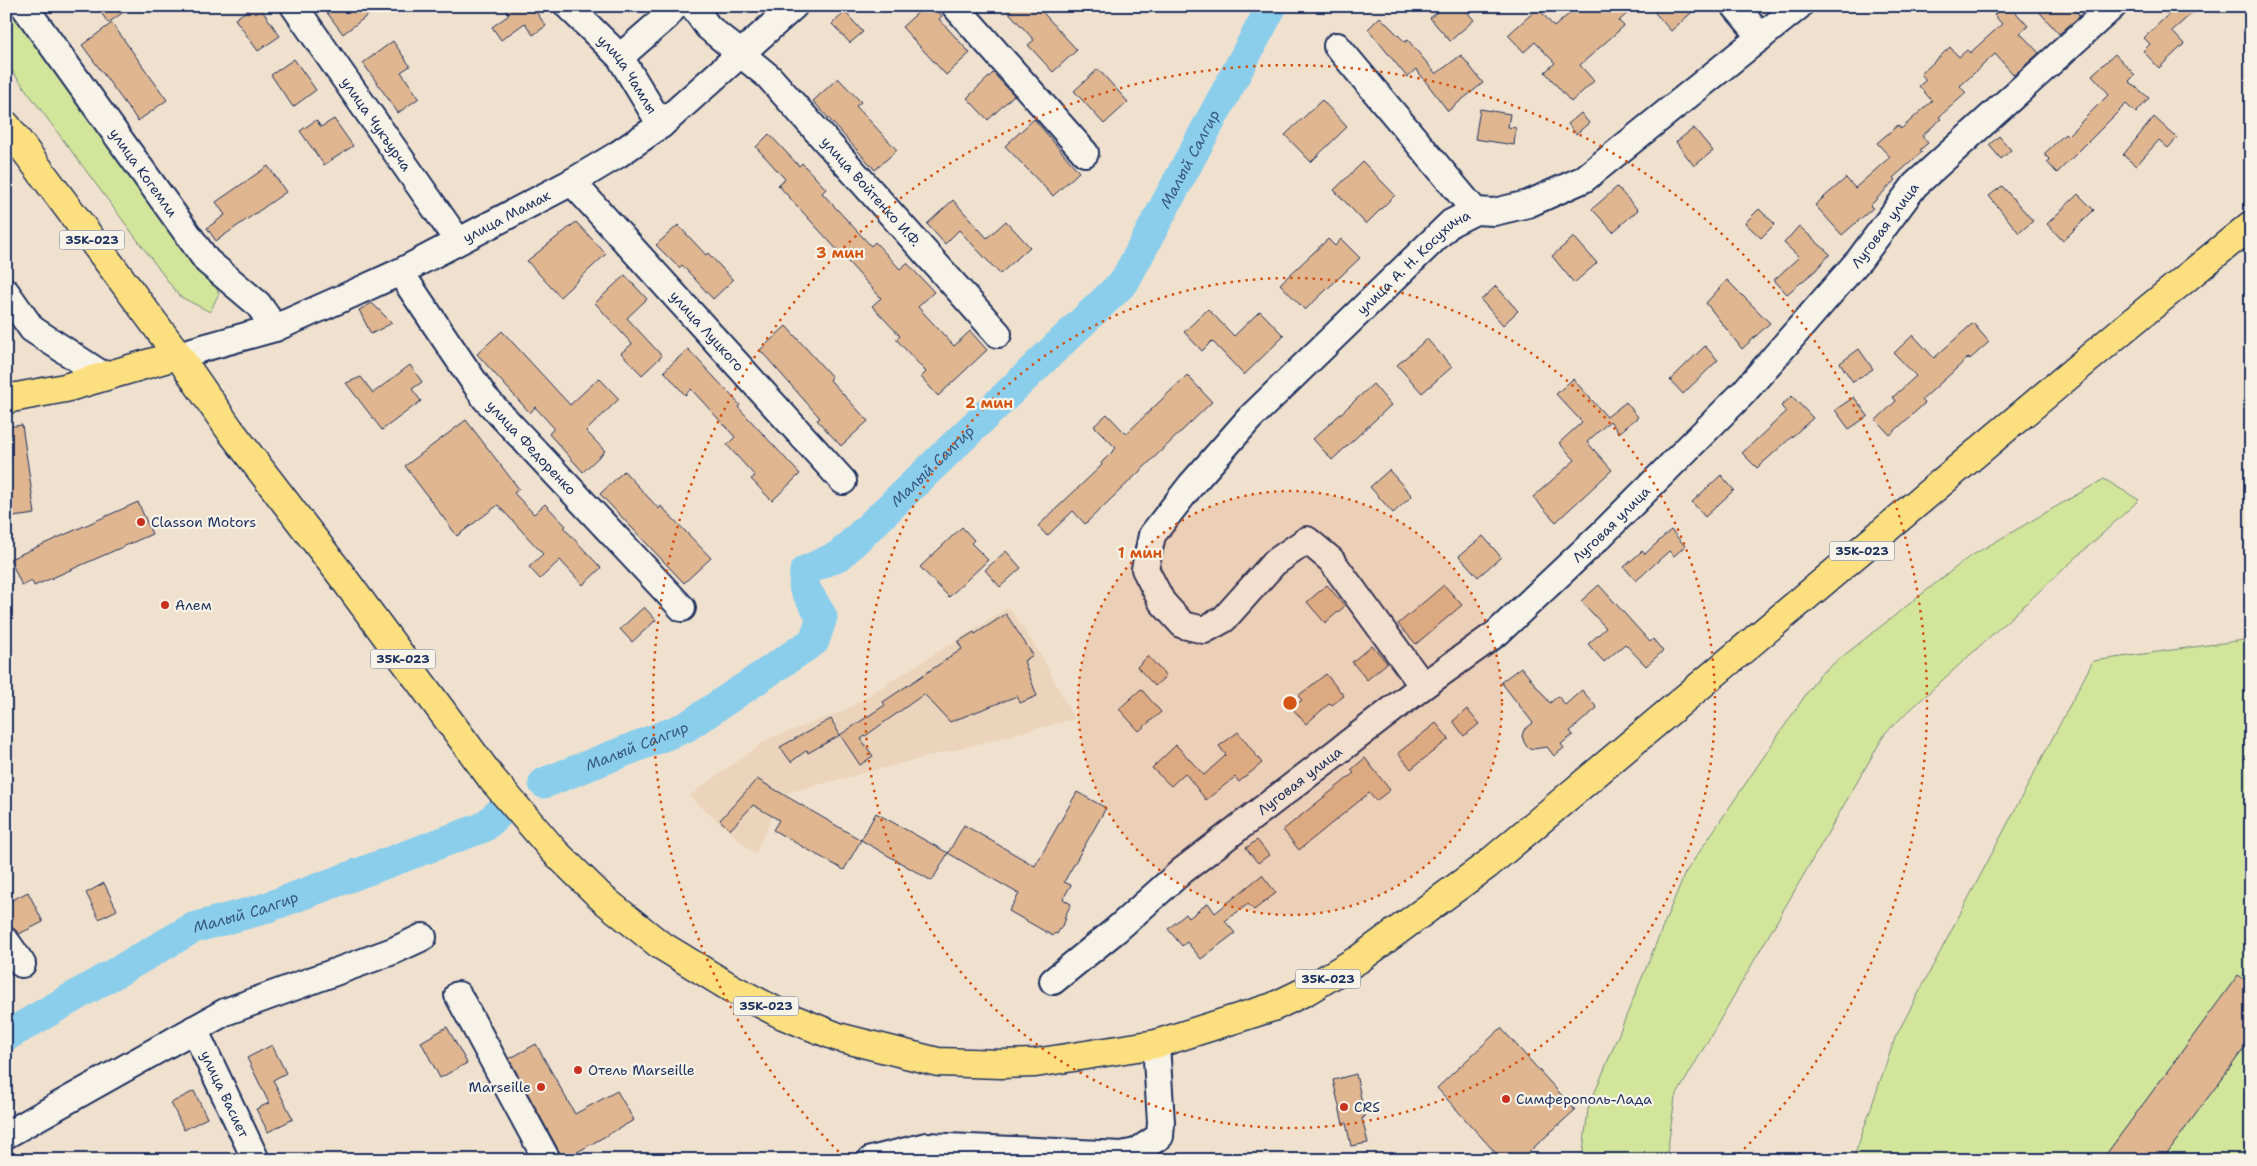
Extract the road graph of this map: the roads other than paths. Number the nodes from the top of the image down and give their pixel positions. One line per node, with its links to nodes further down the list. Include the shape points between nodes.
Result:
1 (24, 6): 24 (street, улица Когемли, via 207,261 258,304)
2 (294, 6): 21 (street, улица Чукъурча)
3 (568, 6): 14 (street, улица Чамлы)
4 (675, 6): 14 (street)
5 (693, 6): 13 (street, улица Войтенко И.Ф., via 708,27)
6 (794, 6): 13 (street, улица Мамак)
7 (955, 6): 17 (street)
8 (1735, 6): 11 (street)
9 (1799, 6): 11 (street, улица А. Н. Косухина)
10 (2113, 6): 31 (street, Луговая улица, via 1915,184 1860,259 1744,392 1601,535 1497,633)
11 (1761, 37): 19 (street, улица А. Н. Косухина, via 1584,179 1528,204 1494,212)
12 (1337, 46): 19 (street)
13 (739, 54): 16 (street, улица Мамак); 25 (street, улица Войтенко И.Ф., via 769,77)
14 (620, 57): 16 (street, улица Чамлы)
15 (6, 125): 26 (main road, 35К-023)
16 (661, 125): 18 (street, улица Мамак)
17 (1085, 153)
18 (572, 182): 21 (street, улица Мамак); 29 (street, улица Луцкого)
19 (1474, 211): 31 (street, улица А. Н. Косухина, via 1451,223 1250,418 1152,535 1145,569 1162,602 1183,625 1204,630 1224,619 1274,563 1308,540 1331,560)
20 (2251, 225): 38 (main road, 35К-023, via 1480,871 1359,959 1306,991 1272,1008)
21 (458, 241): 22 (street, улица Мамак)
22 (400, 272): 24 (street, улица Мамак); 30 (street, улица Федоренко, via 485,398)
23 (6, 292): 27 (street, via 32,329)
24 (275, 328): 26 (street, улица Мамак)
25 (998, 334)
26 (178, 355): 27 (main road); 38 (main road, 35К-023, via 492,779 554,850 603,899 659,944 783,1015 838,1037 938,1062 1036,1063)
27 (104, 376): 28 (main road, via 65,388)
28 (6, 399)
29 (842, 481)
30 (682, 608)
31 (1422, 686): 35 (street, Луговая улица, via 1182,872)
32 (423, 937): 37 (street, via 225,1012)
33 (6, 941): 34 (street)
34 (22, 964)
35 (1054, 981)
36 (458, 995): 41 (street)
37 (194, 1030): 39 (street); 40 (street, улица Васиет)
38 (1156, 1044): 42 (street, via 1160,1136 1136,1152 1122,1155 926,1146)
39 (6, 1135)
40 (256, 1160)
41 (548, 1160)
42 (871, 1160)

